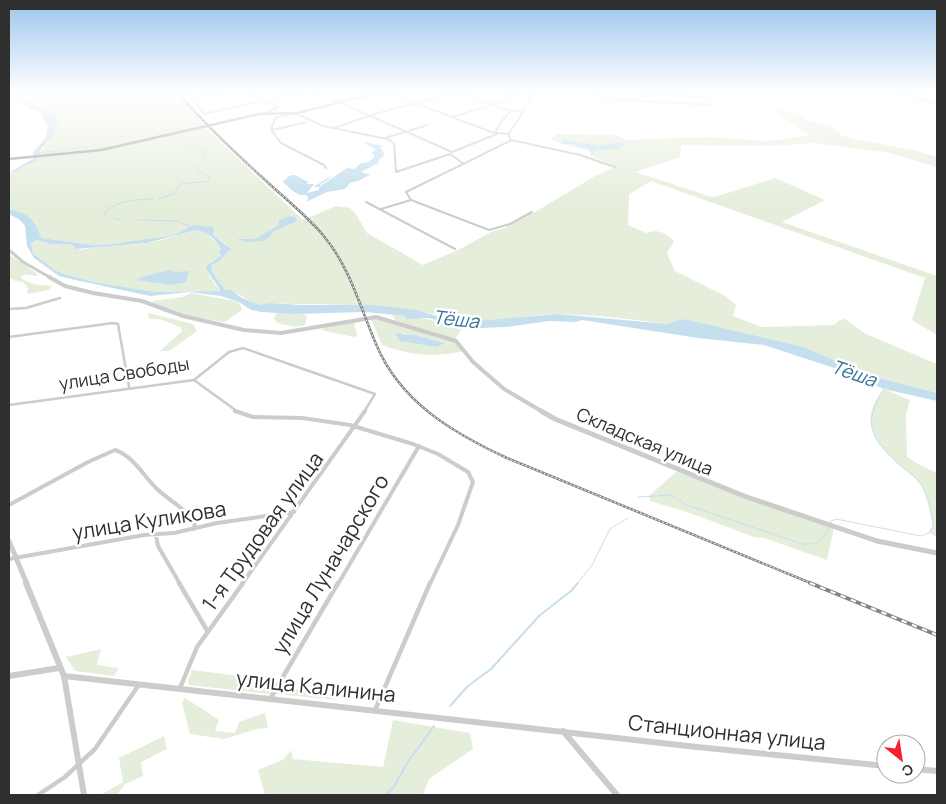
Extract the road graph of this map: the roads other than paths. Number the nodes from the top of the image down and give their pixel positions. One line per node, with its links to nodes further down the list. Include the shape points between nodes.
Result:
1 (192, 130): 15 (main road, bridge, via 102,150)
2 (272, 130): 20 (street, via 281,143)
3 (347, 130): 12 (street)
4 (402, 130): 9 (street)
5 (410, 130): 9 (street)
6 (486, 130): 10 (street)
7 (498, 130): 10 (street)
8 (511, 130): 11 (street)
9 (405, 131): 12 (street); 14 (street)
10 (496, 133): 11 (street); 14 (street, via 491,138)
11 (508, 134): 13 (street)
12 (384, 138): 14 (street, via 394,143 396,172)
13 (511, 140): 17 (street); 19 (street, via 580,155)
14 (451, 153): 16 (street)
15 (9, 158)
16 (457, 160): 17 (street); 18 (street)
17 (470, 161): 18 (street)
18 (464, 164): 21 (street, via 406,192)
19 (615, 167)
20 (326, 168)
21 (411, 200): 23 (street); 24 (street, via 489,230 510,224)
22 (366, 202): 23 (street)
23 (382, 209): 25 (street)
24 (532, 212)
25 (455, 249)
26 (9, 250): 41 (street, Складская улица, via 65,286 142,301 183,316 244,330 281,333 365,318 383,318 400,326 456,341 478,367 511,394 555,419 744,496 877,541)
27 (60, 298): 28 (street, via 26,308)
28 (9, 309)
29 (9, 337): 31 (street, via 118,324)
30 (194, 380): 31 (street, улица Свободы); 32 (street, улица Свободы, via 229,352 244,348); 34 (street, via 235,411 253,417 302,418)
31 (129, 388): 33 (street, улица Свободы)
32 (375, 394): 34 (street, 1-я Трудовая улица)
33 (9, 405)
34 (355, 427): 35 (street); 37 (street, 1-я Трудовая улица)
35 (419, 446): 49 (street, улица Луначарского); 50 (street, via 468,472 473,482 458,525)
36 (9, 505): 38 (street, via 88,462 120,451 152,485 189,514 195,522)
37 (295, 512): 38 (street, улица Куликова); 43 (street, 1-я Трудовая улица)
38 (194, 528): 39 (street, улица Куликова)
39 (156, 535): 42 (street, улица Куликова); 43 (street, via 158,546)
40 (9, 541): 42 (street)
41 (937, 553)
42 (12, 558): 44 (street)
43 (208, 632): 48 (street, 1-я Трудовая улица, via 197,647)
44 (59, 668): 45 (street); 46 (street)
45 (9, 676)
46 (64, 676): 47 (street, улица Калинина); 52 (street)
47 (140, 683): 48 (street, улица Калинина); 52 (street, via 104,738)
48 (180, 688): 49 (street, улица Калинина)
49 (270, 699): 50 (street, улица Калинина)
50 (375, 710): 51 (street, улица Калинина)
51 (564, 731): 53 (street, Станционная улица); 56 (street)
52 (80, 764): 54 (street); 55 (street)
53 (876, 765)
54 (38, 795)
55 (84, 795)
56 (617, 795)

